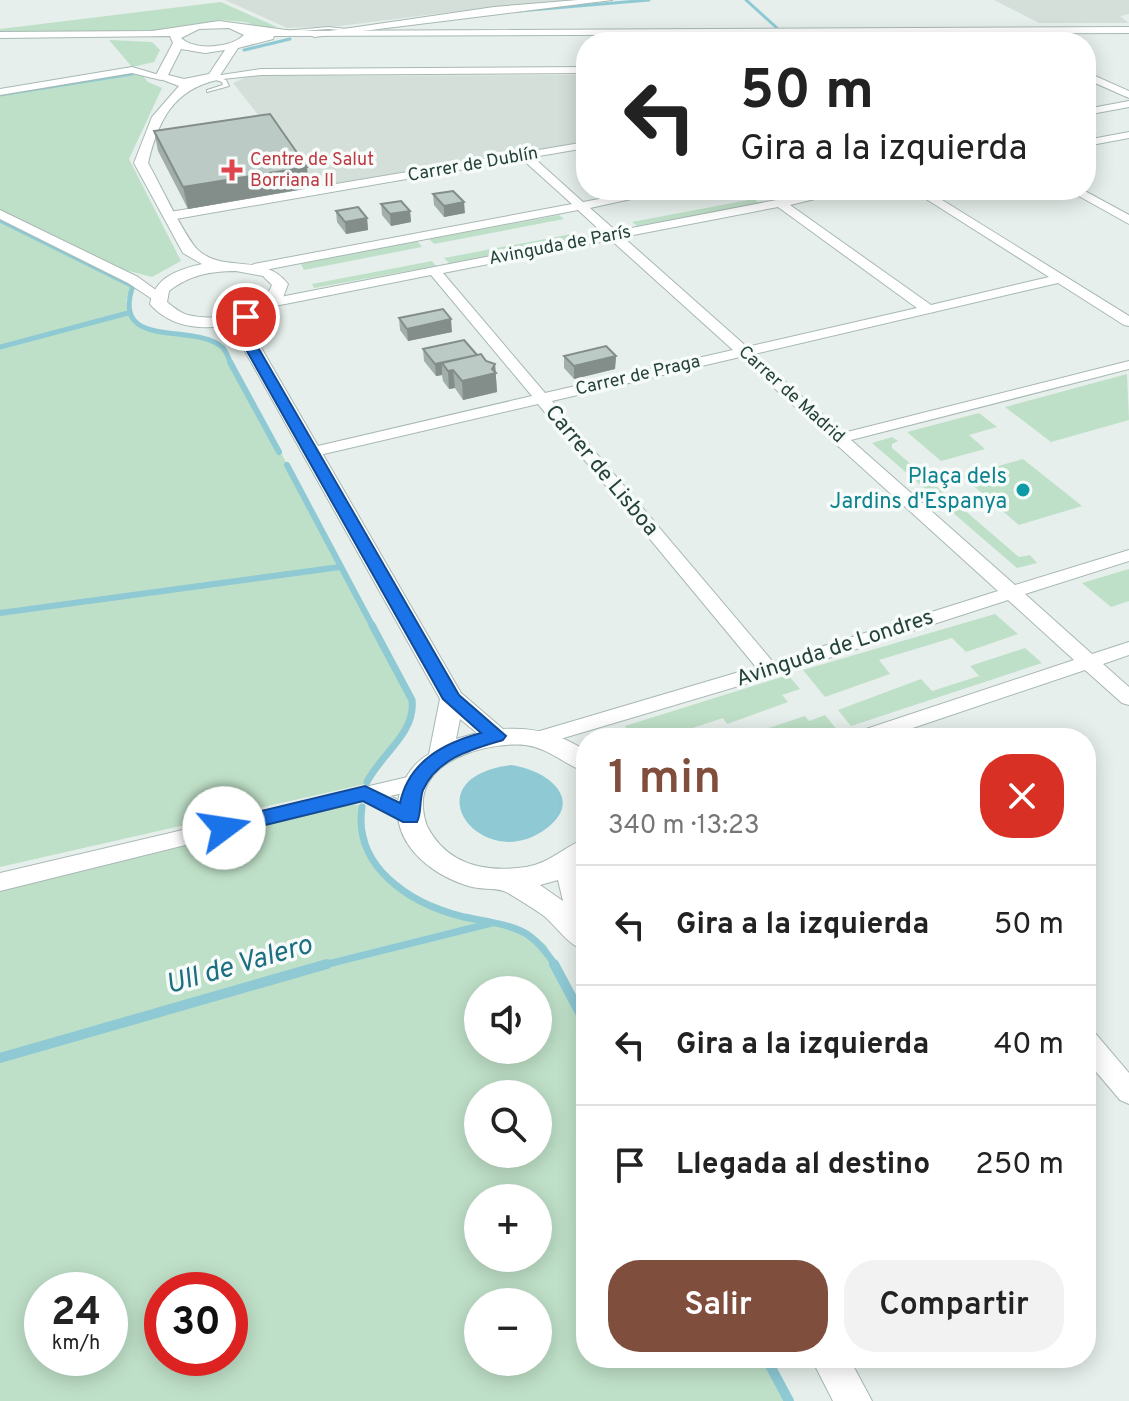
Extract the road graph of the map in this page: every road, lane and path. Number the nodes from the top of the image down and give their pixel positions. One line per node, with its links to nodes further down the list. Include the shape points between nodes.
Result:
1 (608, 0): 4 (street)
2 (291, 29): 3 (lane); 7 (street); 10 (street); 10 (street)
3 (348, 29): 4 (street); 7 (street)
4 (371, 29): 5 (street); 7 (street)
5 (1129, 30)
6 (184, 31): 9 (street); 10 (street, via 215,25); 11 (street, via 175,36)
7 (314, 34)
8 (0, 35): 9 (street)
9 (127, 35): 11 (street)
10 (242, 39): 11 (street, via 208,49); 14 (street)
11 (176, 43): 15 (street)
12 (576, 70): 14 (street, via 261,72)
13 (1096, 80): 17 (street)
14 (211, 82): 15 (street)
15 (167, 84): 16 (street, via 132,70); 31 (street, via 141,163)
16 (0, 92)
17 (1129, 95)
18 (1129, 104): 19 (street)
19 (1096, 110)
20 (1129, 135): 21 (street)
21 (1096, 141)
22 (576, 147): 23 (street, Carrer de Dublín)
23 (525, 156): 29 (street, Carrer de Madrid); 31 (street, Carrer de Dublín)
24 (612, 200): 29 (street, Avinguda de París)
25 (795, 200): 28 (street, Avinguda de París)
26 (934, 200): 39 (street)
27 (1092, 200): 32 (street)
28 (780, 203): 33 (street, Avinguda de París); 44 (street)
29 (580, 206): 33 (street, Carrer de Madrid); 36 (street, Avinguda de París)
30 (0, 214): 40 (street)
31 (170, 216): 34 (street)
32 (1129, 220)
33 (613, 235): 37 (street, Avinguda de París); 47 (street, Carrer de Madrid)
34 (191, 253): 35 (street); 38 (street)
35 (217, 266): 36 (street); 38 (street)
36 (254, 268): 43 (street, via 281,285)
37 (434, 270): 43 (street, Avinguda de París); 49 (street, Carrer de Lisboa)
38 (186, 273): 41 (street)
39 (1059, 279): 44 (street, Carrer de Praga); 45 (street)
40 (133, 280): 41 (street); 42 (street)
41 (169, 282): 42 (street)
42 (157, 296): 46 (street, via 164,312 176,318)
43 (275, 302): 46 (street)
44 (928, 309): 47 (street, Carrer de Praga)
45 (1129, 322)
46 (246, 327): 51 (street)
47 (743, 352): 49 (street, Carrer de Praga); 50 (street, Carrer de Madrid)
48 (1129, 365): 50 (street)
49 (541, 399): 51 (street, Carrer de Praga); 56 (street, Carrer de Lisboa)
50 (841, 438): 53 (street, Carrer de Madrid)
51 (311, 452): 58 (street)
52 (1129, 555): 53 (street, Avinguda de Londres)
53 (1012, 593): 55 (street, Carrer de Madrid); 56 (street, Avinguda de Londres)
54 (1129, 648): 55 (street)
55 (1089, 662): 57 (street, Carrer de Madrid); 59 (street)
56 (769, 670): 61 (street, Avinguda de Londres)
57 (1129, 698)
58 (452, 699): 60 (street); 62 (street)
59 (891, 728)
60 (496, 736): 61 (street); 62 (street)
61 (540, 738): 63 (street)
62 (441, 755): 64 (street)
63 (576, 756)
64 (416, 783): 65 (street); 66 (street)
65 (365, 793): 66 (street); 69 (street)
66 (410, 816): 68 (street, via 431,855 481,878)
67 (576, 857): 68 (street, via 540,875)
68 (510, 880): 70 (street)
69 (0, 882)
70 (576, 930)
71 (1096, 1053): 72 (street)
72 (1129, 1092)
73 (835, 1368): 74 (street)
74 (853, 1401)

